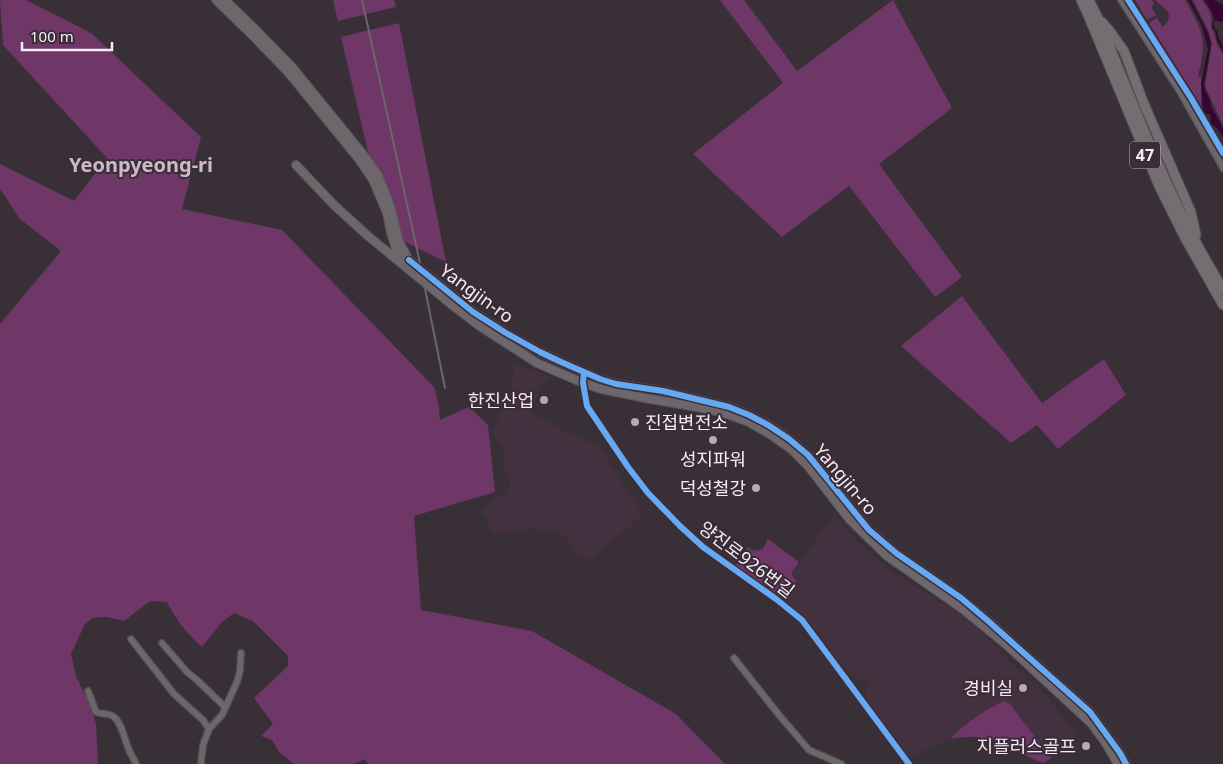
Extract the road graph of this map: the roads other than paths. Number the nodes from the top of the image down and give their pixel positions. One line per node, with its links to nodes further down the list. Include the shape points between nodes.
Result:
1 (216, 0): 8 (main road, via 288,72 373,180 387,213)
2 (225, 0): 11 (main road, Yangjin-ro, via 292,68 378,175 408,260 473,312 506,333)
3 (1081, 0): 10 (highway, 47, via 1159,186)
4 (1089, 0): 9 (highway, 47, via 1159,166)
5 (1121, 0): 7 (street, via 1179,90)
6 (296, 165): 8 (main road, Yangjin-ro, via 335,206)
7 (1223, 168)
8 (400, 263): 12 (main road, Yangjin-ro, via 481,327 537,363)
9 (1223, 289)
10 (1223, 304)
11 (584, 372): 12 (street, 양진로926번길); 25 (main road, Yangjin-ro, via 616,384 663,391 728,407 768,425 788,439 808,456 869,530 988,620 1090,712)
12 (583, 383): 20 (main road, Yangjin-ro, via 721,412 772,434 808,466 850,520 887,556 964,610 1092,724); 24 (street, 양진로926번길, via 587,406 648,492 703,547 802,620)
13 (131, 639): 19 (street, via 174,694)
14 (162, 643): 18 (street, via 187,672)
15 (241, 653): 18 (street, via 237,682)
16 (734, 658): 23 (street, via 810,750)
17 (88, 691): 21 (street, via 96,712 117,720)
18 (225, 707): 19 (street)
19 (209, 729): 22 (street)
20 (1115, 763)
21 (136, 764)
22 (201, 764)
23 (841, 764)
24 (909, 764)
25 (1126, 764)

